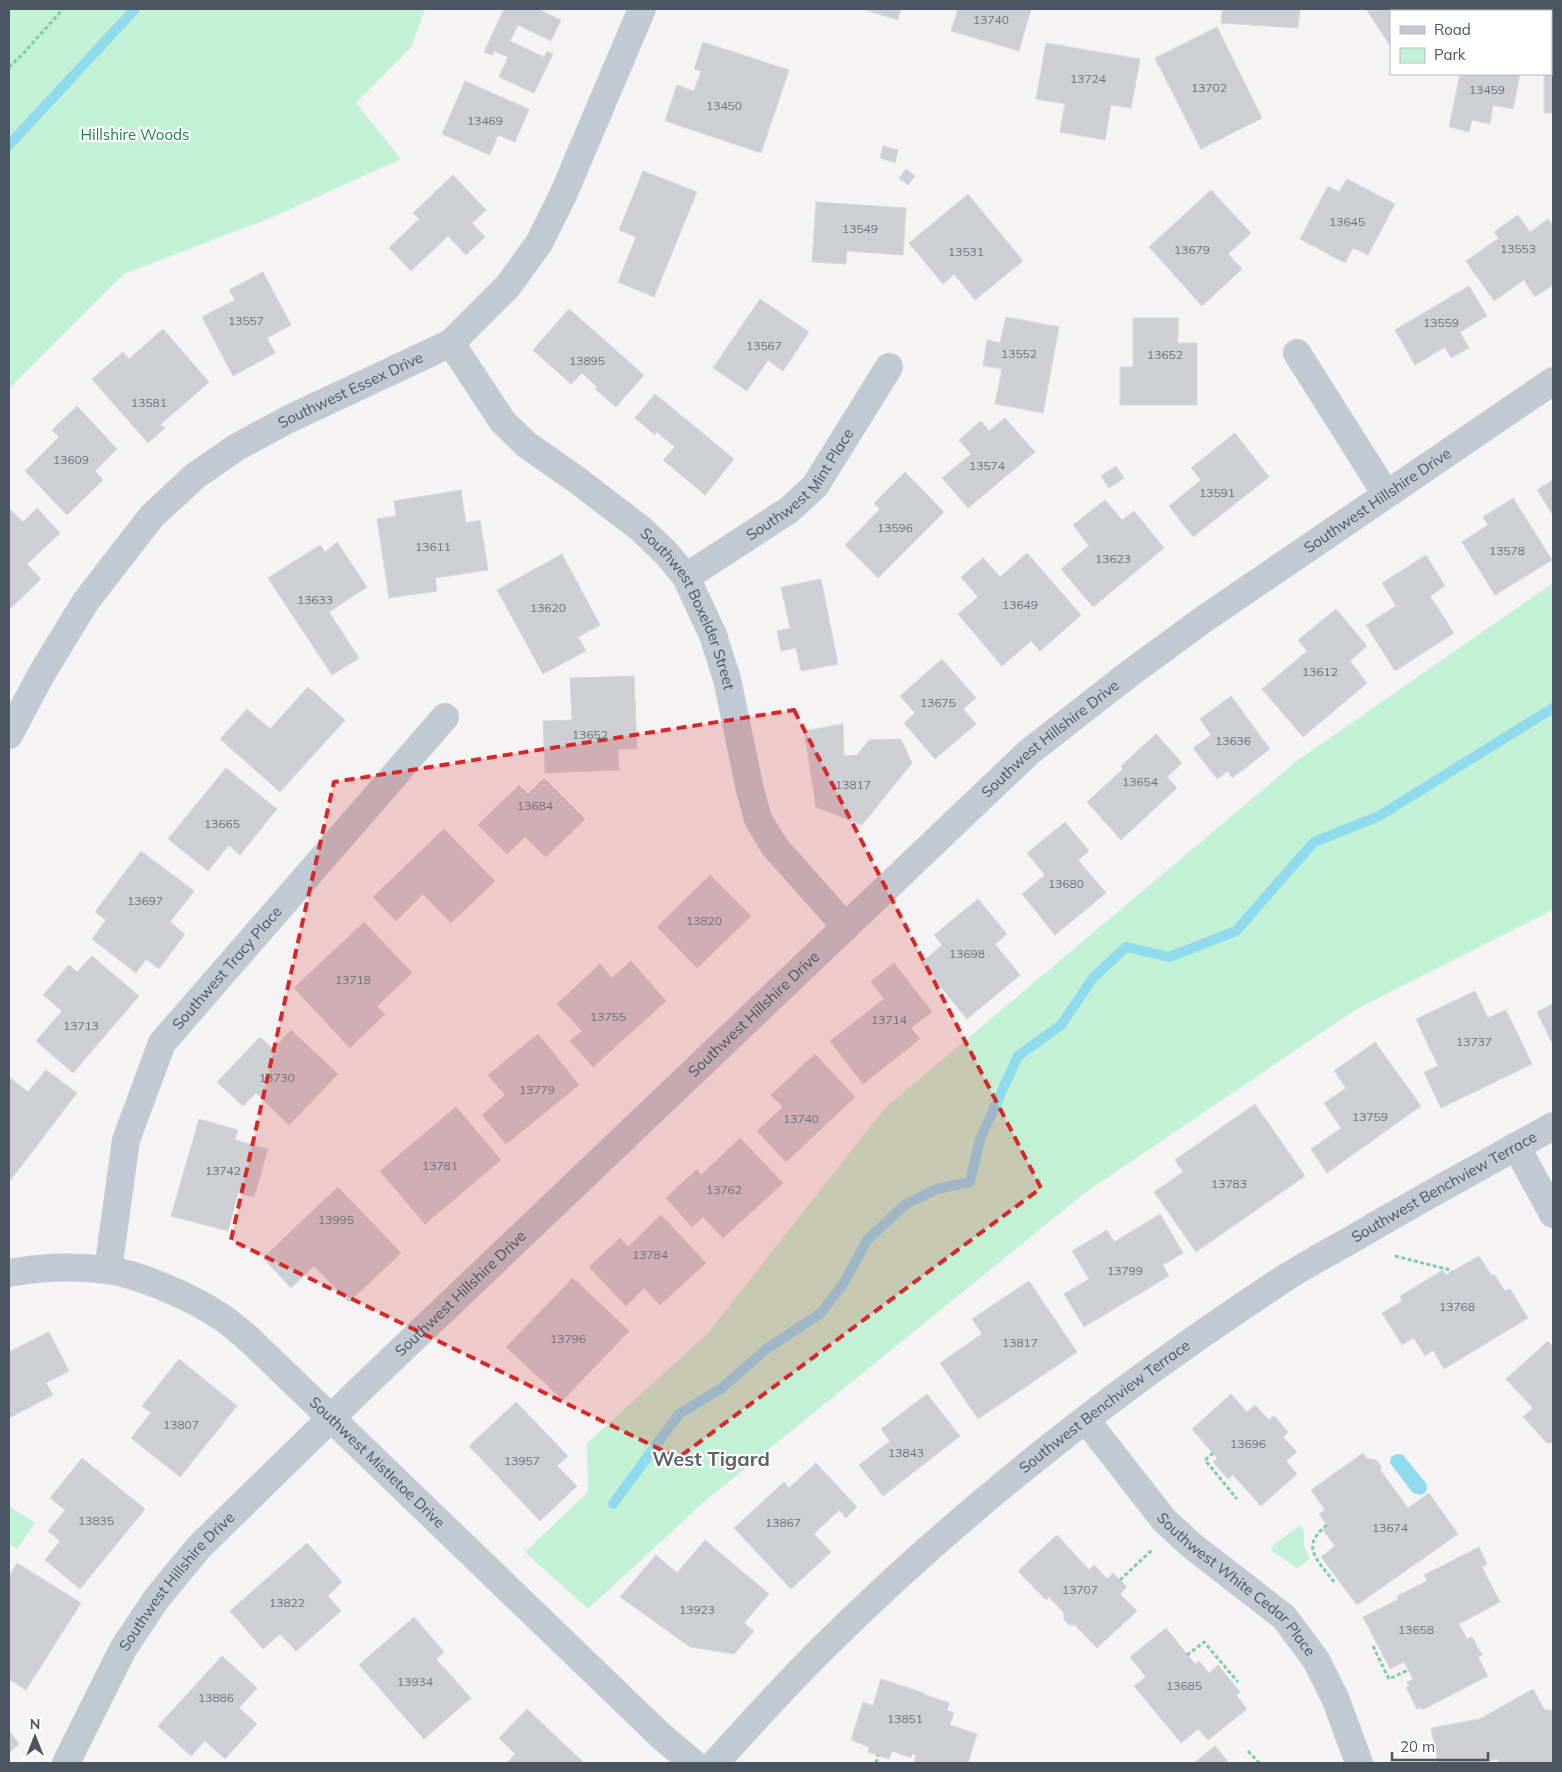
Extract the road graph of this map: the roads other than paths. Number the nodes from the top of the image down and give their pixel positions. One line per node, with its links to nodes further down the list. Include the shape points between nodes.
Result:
1 (642, 9): 2 (street, Southwest Essex Drive, via 539,244 508,286)
2 (451, 343): 7 (street, Southwest Boxelder Street, via 503,422 527,446 642,528); 9 (street, Southwest Essex Drive, via 289,419 237,447 195,476 152,516 86,601 42,673)
3 (1297, 353): 6 (street)
4 (889, 367): 7 (street, Southwest Mint Place, via 815,486 789,510)
5 (1553, 381): 6 (street, Southwest Hillshire Drive)
6 (1386, 494): 10 (street, Southwest Hillshire Drive, via 1204,618 1029,752)
7 (686, 577): 10 (street, Southwest Boxelder Street, via 713,635 727,679 758,820 774,846)
8 (445, 717): 14 (street, Southwest Tracy Place, via 162,1043 126,1140)
9 (9, 736)
10 (846, 927): 16 (street, Southwest Hillshire Drive)
11 (1553, 1126): 12 (street, Southwest Benchview Terrace)
12 (1516, 1146): 13 (street); 17 (street, Southwest Benchview Terrace, via 1278,1282)
13 (1553, 1214)
14 (108, 1270): 15 (street, Southwest Mistletoe Drive, via 34,1268); 16 (street, Southwest Mistletoe Drive, via 145,1280 192,1300 223,1318)
15 (9, 1273)
16 (332, 1417): 18 (street, Southwest Hillshire Drive, via 199,1547 157,1598 123,1649); 19 (street, Southwest Mistletoe Drive, via 661,1736)
17 (1086, 1420): 20 (street, Southwest Benchview Terrace, via 976,1508 907,1570 824,1647); 21 (street, Southwest White Cedar Place, via 1164,1520 1284,1617 1316,1660 1336,1700)
18 (66, 1763)
19 (693, 1763)
20 (715, 1763)
21 (1360, 1763)

